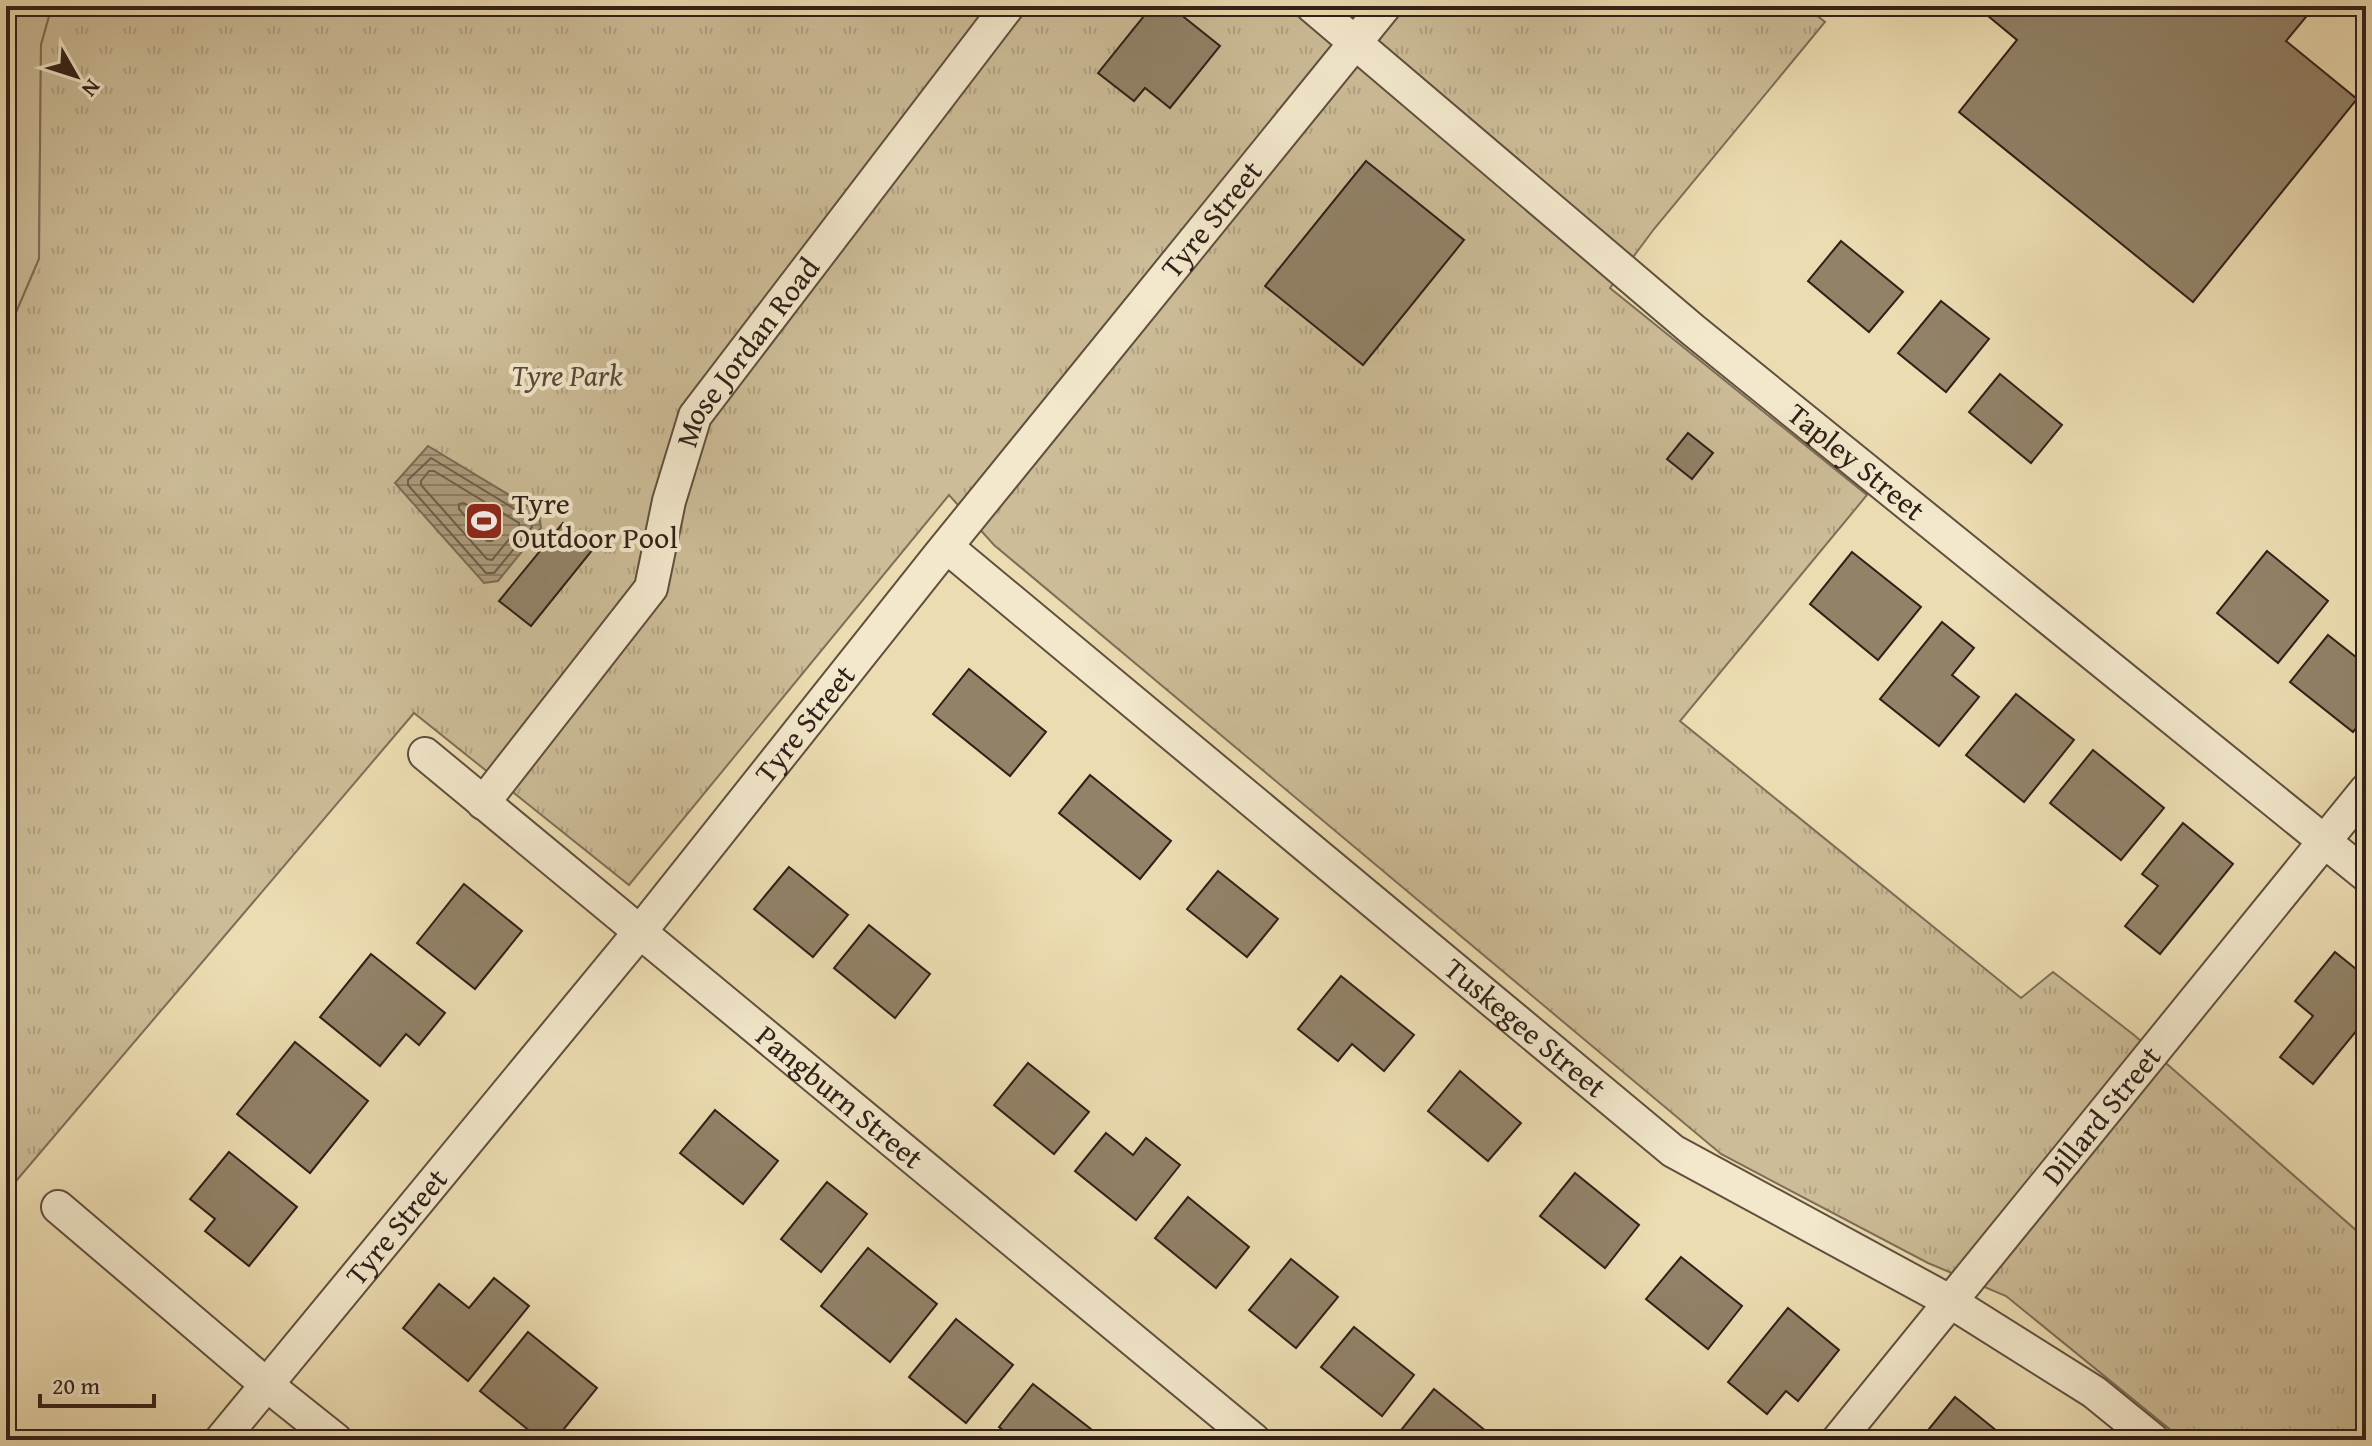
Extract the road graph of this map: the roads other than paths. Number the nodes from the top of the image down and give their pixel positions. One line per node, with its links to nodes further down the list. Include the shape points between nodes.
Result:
1 (1008, 6): 8 (street, Mose Jordan Road, via 695,416 669,501 651,588)
2 (1312, 6): 4 (street)
3 (1385, 6): 4 (street, Tyre Street)
4 (1355, 41): 5 (street, Tyre Street); 9 (street, Tapley Street, via 1693,330)
5 (947, 547): 11 (street, Tyre Street); 13 (street, Tuskegee Street, via 1673,1151)
6 (425, 754): 8 (street, Pangburn Street)
7 (2366, 790): 9 (street, Dillard Street)
8 (483, 803): 11 (street, Pangburn Street)
9 (2324, 840): 10 (street, Tapley Street); 13 (street, Dillard Street)
10 (2366, 875)
11 (639, 933): 14 (street, Tyre Street); 17 (street, Pangburn Street)
12 (58, 1207): 14 (street)
13 (1951, 1302): 18 (street, Dillard Street); 19 (street, Tuskegee Street, via 2094,1392)
14 (267, 1385): 15 (street, Tyre Street); 16 (street)
15 (221, 1440)
16 (336, 1440)
17 (1254, 1440)
18 (1838, 1440)
19 (2153, 1440)

